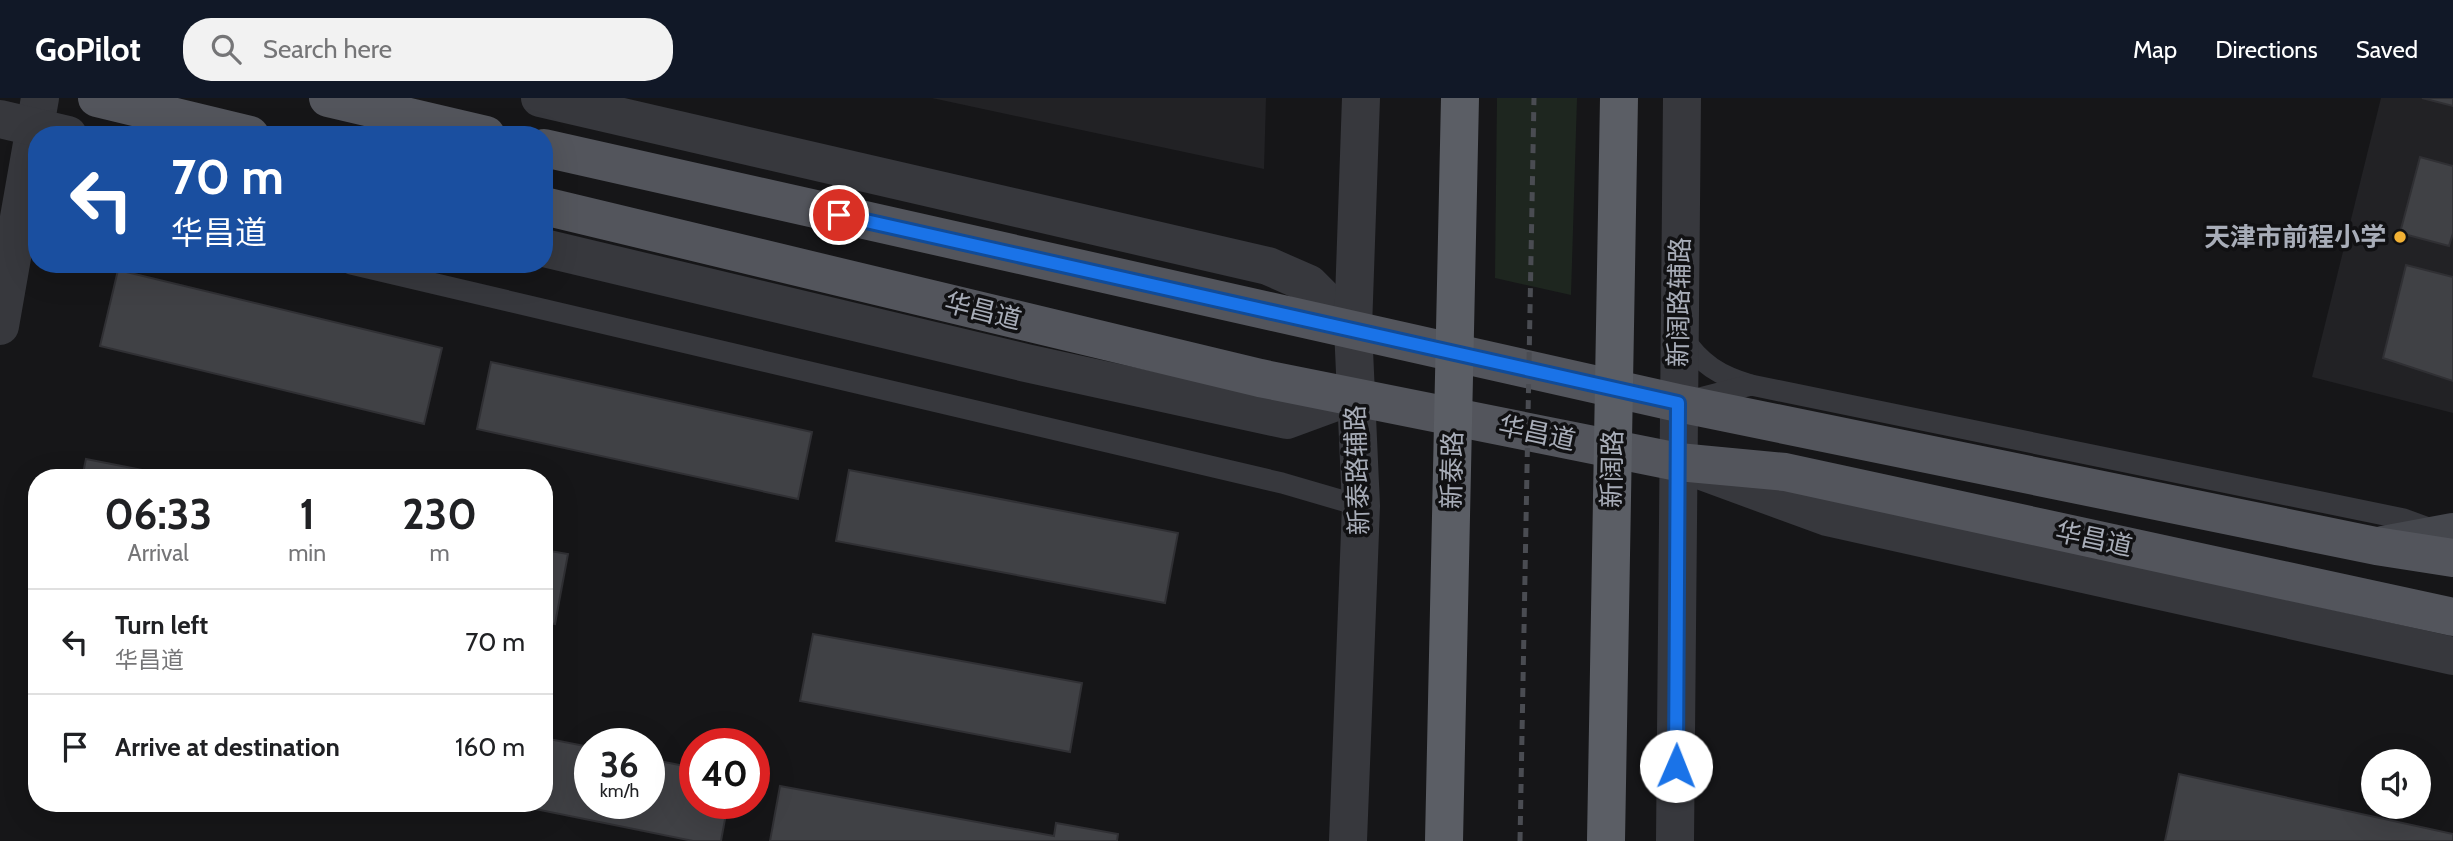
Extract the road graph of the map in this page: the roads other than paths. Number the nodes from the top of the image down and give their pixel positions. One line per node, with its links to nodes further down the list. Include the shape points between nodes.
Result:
1 (97, 98): 8 (main road)
2 (328, 98): 9 (main road)
3 (540, 98): 16 (street, via 1268,267 1309,284)
4 (1362, 98): 16 (street, 新泰路辅路)
5 (1461, 98): 27 (highway, 新泰路, bridge)
6 (1619, 98): 28 (highway, 新阔路, bridge)
7 (1682, 98): 17 (street, 新阔路辅路)
8 (213, 126)
9 (448, 126)
10 (553, 150): 16 (main road, 华昌道)
11 (28, 198): 15 (street)
12 (553, 208): 19 (main road, 华昌道, via 1259,378)
13 (553, 250): 19 (street, via 1287,420)
14 (389, 273): 22 (lane, via 1282,483)
15 (0, 326)
16 (1353, 328): 19 (street, 新泰路辅路); 20 (main road, 华昌道)
17 (1678, 329): 18 (lane, via 1701,362); 20 (street, 新阔路辅路)
18 (1751, 386): 20 (lane); 23 (lane, via 2404,519)
19 (1355, 395): 21 (main road, 华昌道); 22 (street, 新泰路辅路)
20 (1678, 403): 21 (street, 新阔路辅路); 23 (main road, 华昌道, via 2376,546)
21 (1678, 462): 24 (main road, 华昌道, via 1785,472); 25 (street, via 1828,517); 29 (street, 新阔路辅路)
22 (1361, 506): 26 (street, 新泰路辅路)
23 (2451, 540)
24 (2452, 616)
25 (2453, 656)
26 (1348, 841)
27 (1444, 841)
28 (1606, 841)
29 (1675, 841)

